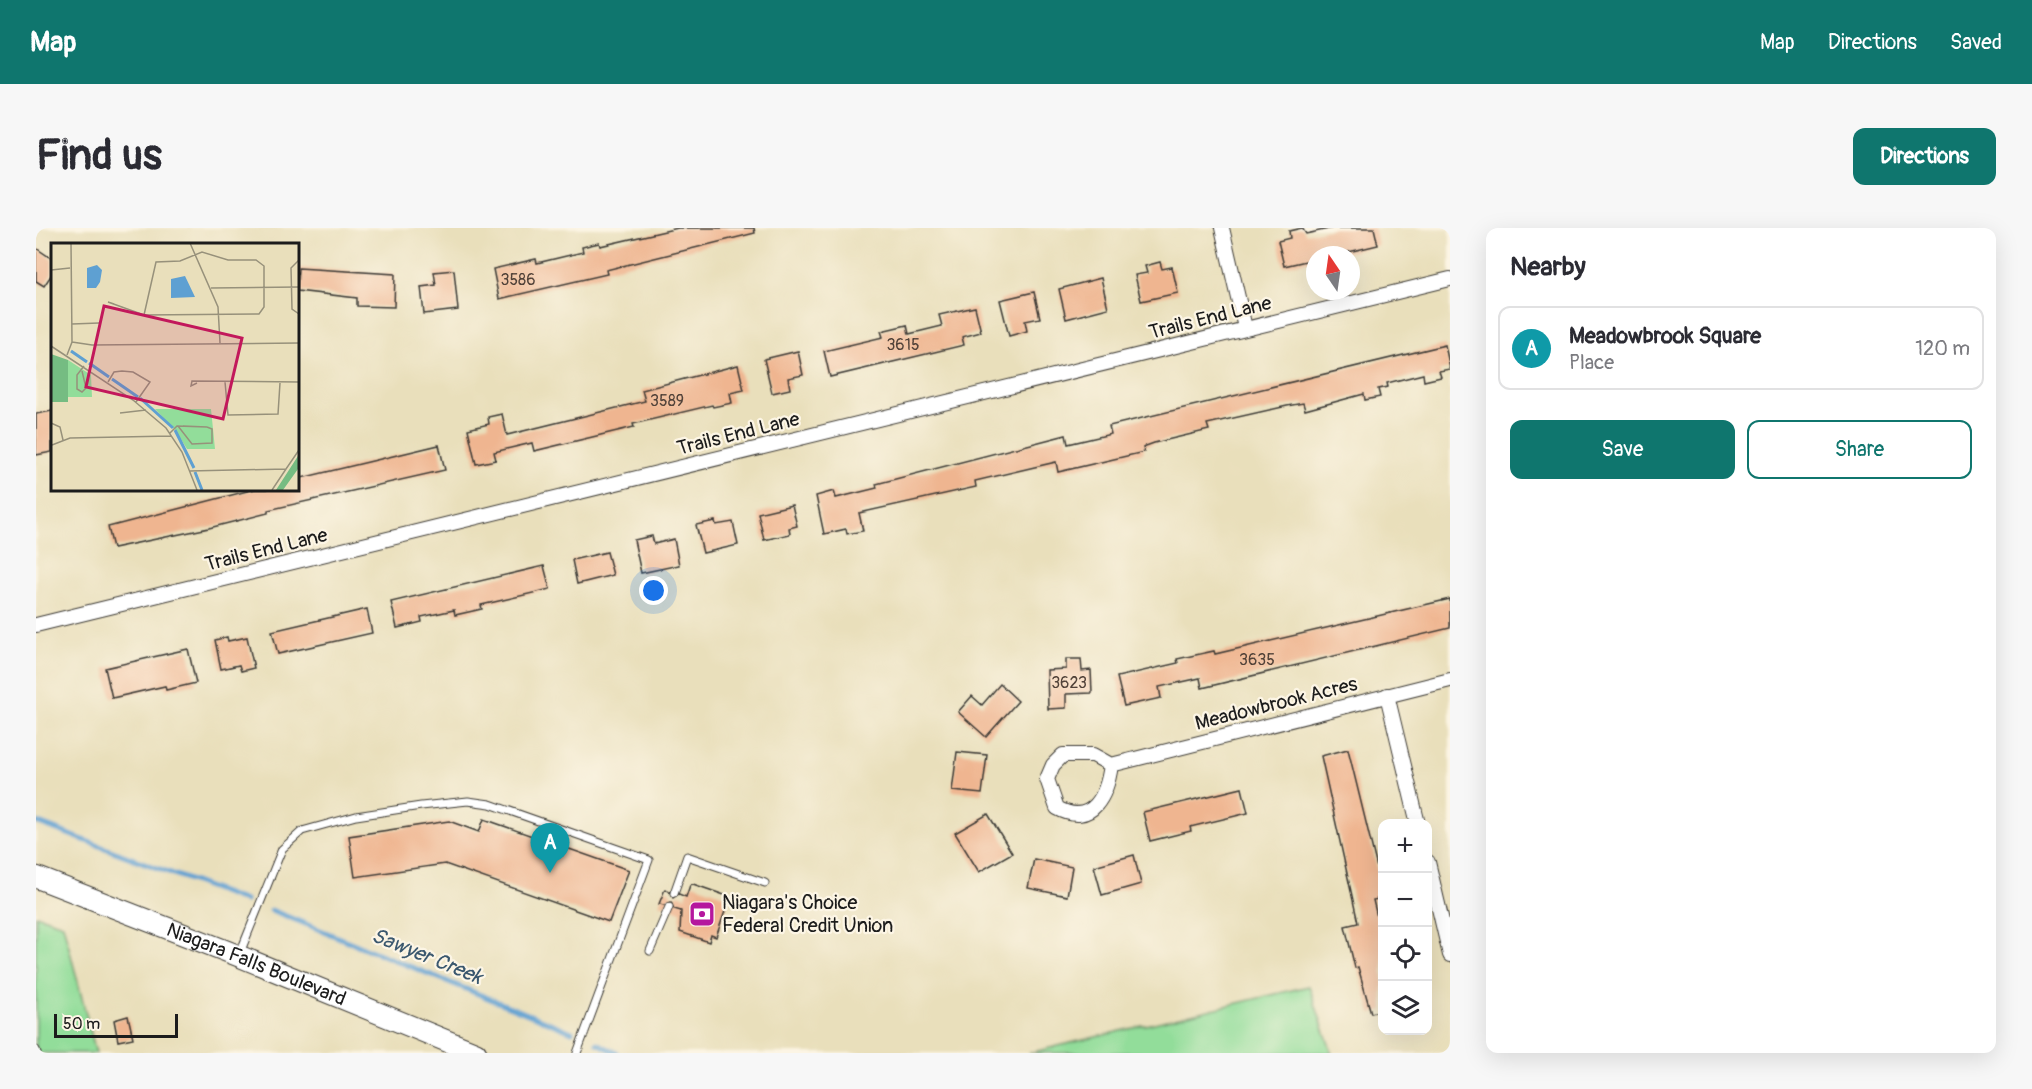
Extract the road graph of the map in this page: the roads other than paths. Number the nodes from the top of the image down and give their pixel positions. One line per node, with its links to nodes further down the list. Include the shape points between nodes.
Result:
1 (1222, 228): 3 (street)
2 (1450, 279): 3 (street, Trails End Lane)
3 (1245, 328): 4 (street, Trails End Lane)
4 (36, 625)
5 (1450, 680): 6 (street, Meadowbrook Acres)
6 (1387, 695): 7 (street, Meadowbrook Acres); 8 (street)
7 (1111, 765): 7 (street, via 1093,755 1063,755 1047,779 1057,808 1084,813 1099,804 1108,786)
8 (1417, 819)
9 (1431, 873): 15 (street)
10 (36, 877): 16 (main road, Niagara Falls Boulevard)
11 (765, 883): 12 (lane, via 687,855)
12 (674, 893)
13 (669, 907): 14 (lane)
14 (650, 951)
15 (1450, 955)
16 (240, 956): 17 (main road, Niagara Falls Boulevard); 18 (lane, via 282,849 302,831 356,816 421,806 468,801 490,804 649,860)
17 (476, 1053)
18 (578, 1053)

